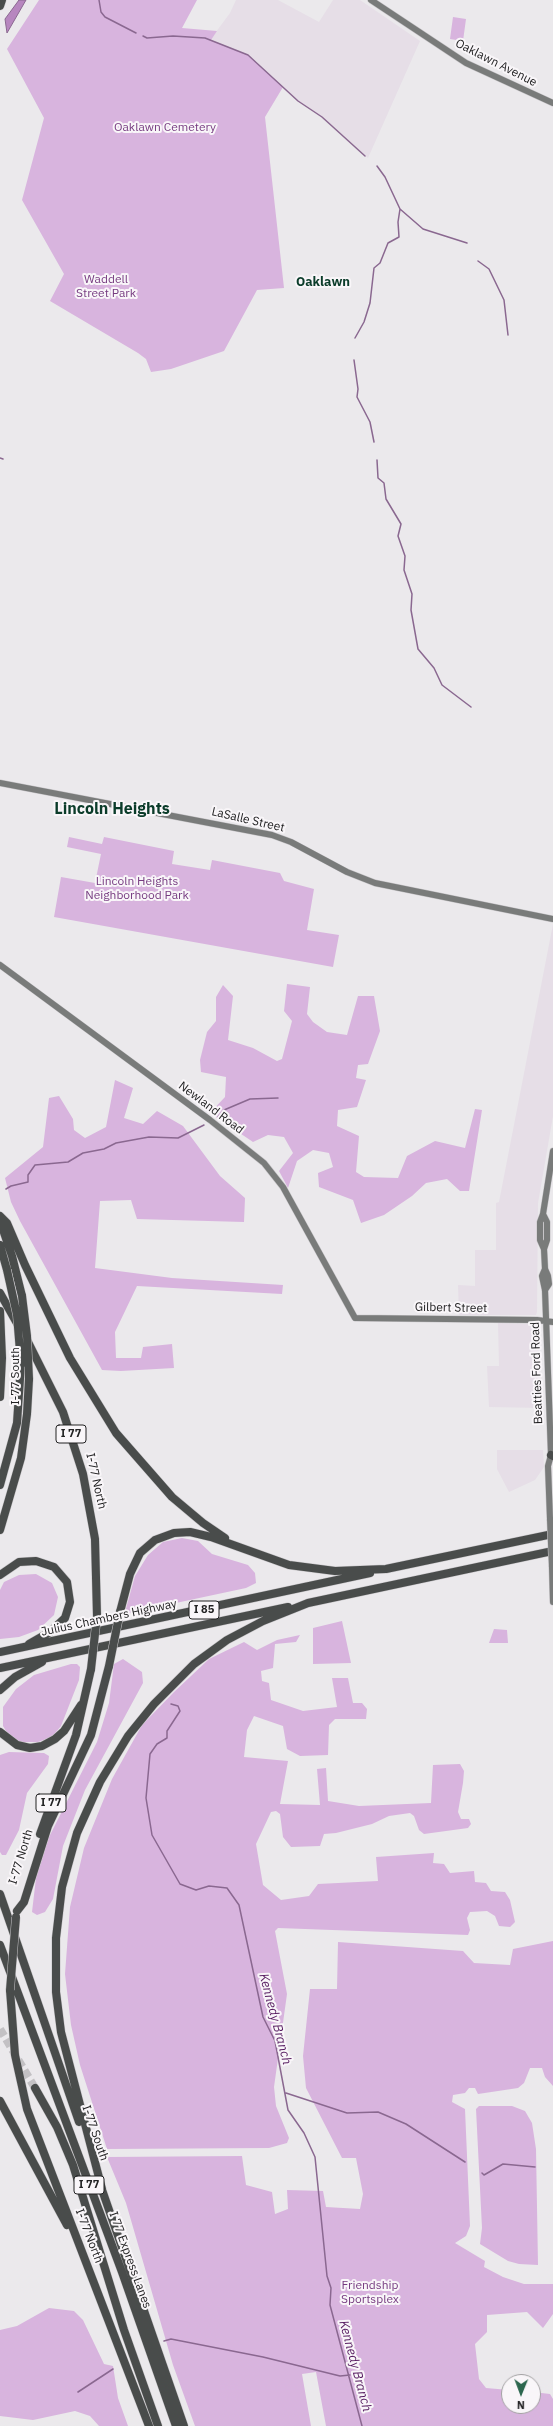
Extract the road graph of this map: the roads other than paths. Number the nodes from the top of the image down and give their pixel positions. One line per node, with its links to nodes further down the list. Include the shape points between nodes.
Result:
1 (2, 0): 3 (highway)
2 (370, 0): 4 (street, Oaklawn Avenue, via 466,63)
3 (0, 6)
4 (553, 103)
5 (0, 783): 6 (street, LaSalle Street, via 272,835 369,881)
6 (553, 919)
7 (0, 964): 14 (street, Newland Road, via 264,1163 283,1187)
8 (553, 1152): 15 (street, Beatties Ford Road, via 543,1214 547,1240 544,1249 548,1276 545,1290)
9 (0, 1216): 23 (highway, via 7,1223 67,1352 116,1433 152,1476 182,1506 202,1523)
10 (0, 1221): 20 (highway, I-77 South, bridge, via 22,1296 28,1336 29,1379 22,1452)
11 (0, 1245): 19 (highway, bridge, via 17,1314 21,1364 17,1423)
12 (0, 1293): 34 (highway, I-77 North / I 77, bridge, via 48,1381 77,1453 87,1495 95,1539 97,1616)
13 (0, 1312): 17 (highway)
14 (355, 1318): 15 (street, Gilbert Street)
15 (546, 1321): 16 (street, Gilbert Street); 18 (street, Beatties Ford Road)
16 (553, 1322)
17 (0, 1397)
18 (552, 1456): 27 (street, Beatties Ford Road, bridge, via 548,1466)
19 (0, 1484)
20 (1, 1522): 21 (highway, I-77 South)
21 (0, 1530)
22 (553, 1534): 25 (highway, I 85)
23 (238, 1546): 25 (highway, via 271,1560 300,1567 335,1571); 37 (highway, bridge, via 190,1532 174,1532 155,1540 140,1553 132,1568 120,1612 92,1735 51,1821 24,1902)
24 (553, 1551): 28 (highway, I 85)
25 (386, 1569): 29 (highway, Julius Chambers Highway / I 85)
26 (0, 1575): 29 (highway, via 19,1562 41,1561 58,1571 68,1587 69,1606 62,1622)
27 (553, 1602)
28 (308, 1603): 31 (highway, I 85); 41 (highway, via 227,1640 173,1683 145,1714 117,1752 93,1795 77,1833 58,1913 55,1952 56,1992 67,2060)
29 (21, 1648): 30 (highway, Julius Chambers Highway / I 85)
30 (0, 1652)
31 (53, 1657): 32 (highway, I 85); 33 (highway, via 15,1676)
32 (0, 1668)
33 (0, 1690)
34 (86, 1696): 35 (highway, via 64,1731 46,1744 34,1748 21,1747 9,1741); 37 (highway, I-77 North / I 77, via 76,1735 32,1856)
35 (0, 1732)
36 (0, 1894): 41 (highway, I-77 South / I 77)
37 (17, 1914): 42 (highway, I-77 North / I 77, bridge, via 10,1990 17,2067 31,2120)
38 (0, 1945): 45 (highway, I 77 Express Lanes / I 77, via 125,2278)
39 (35, 2088): 44 (highway, I 77 Express Lanes / I 77, via 73,2165 124,2330)
40 (0, 2101): 42 (highway)
41 (102, 2189): 46 (highway, I-77 South / I 77)
42 (86, 2261): 43 (highway, I-77 North / I 77)
43 (149, 2426)
44 (158, 2426)
45 (176, 2426)
46 (184, 2426)

